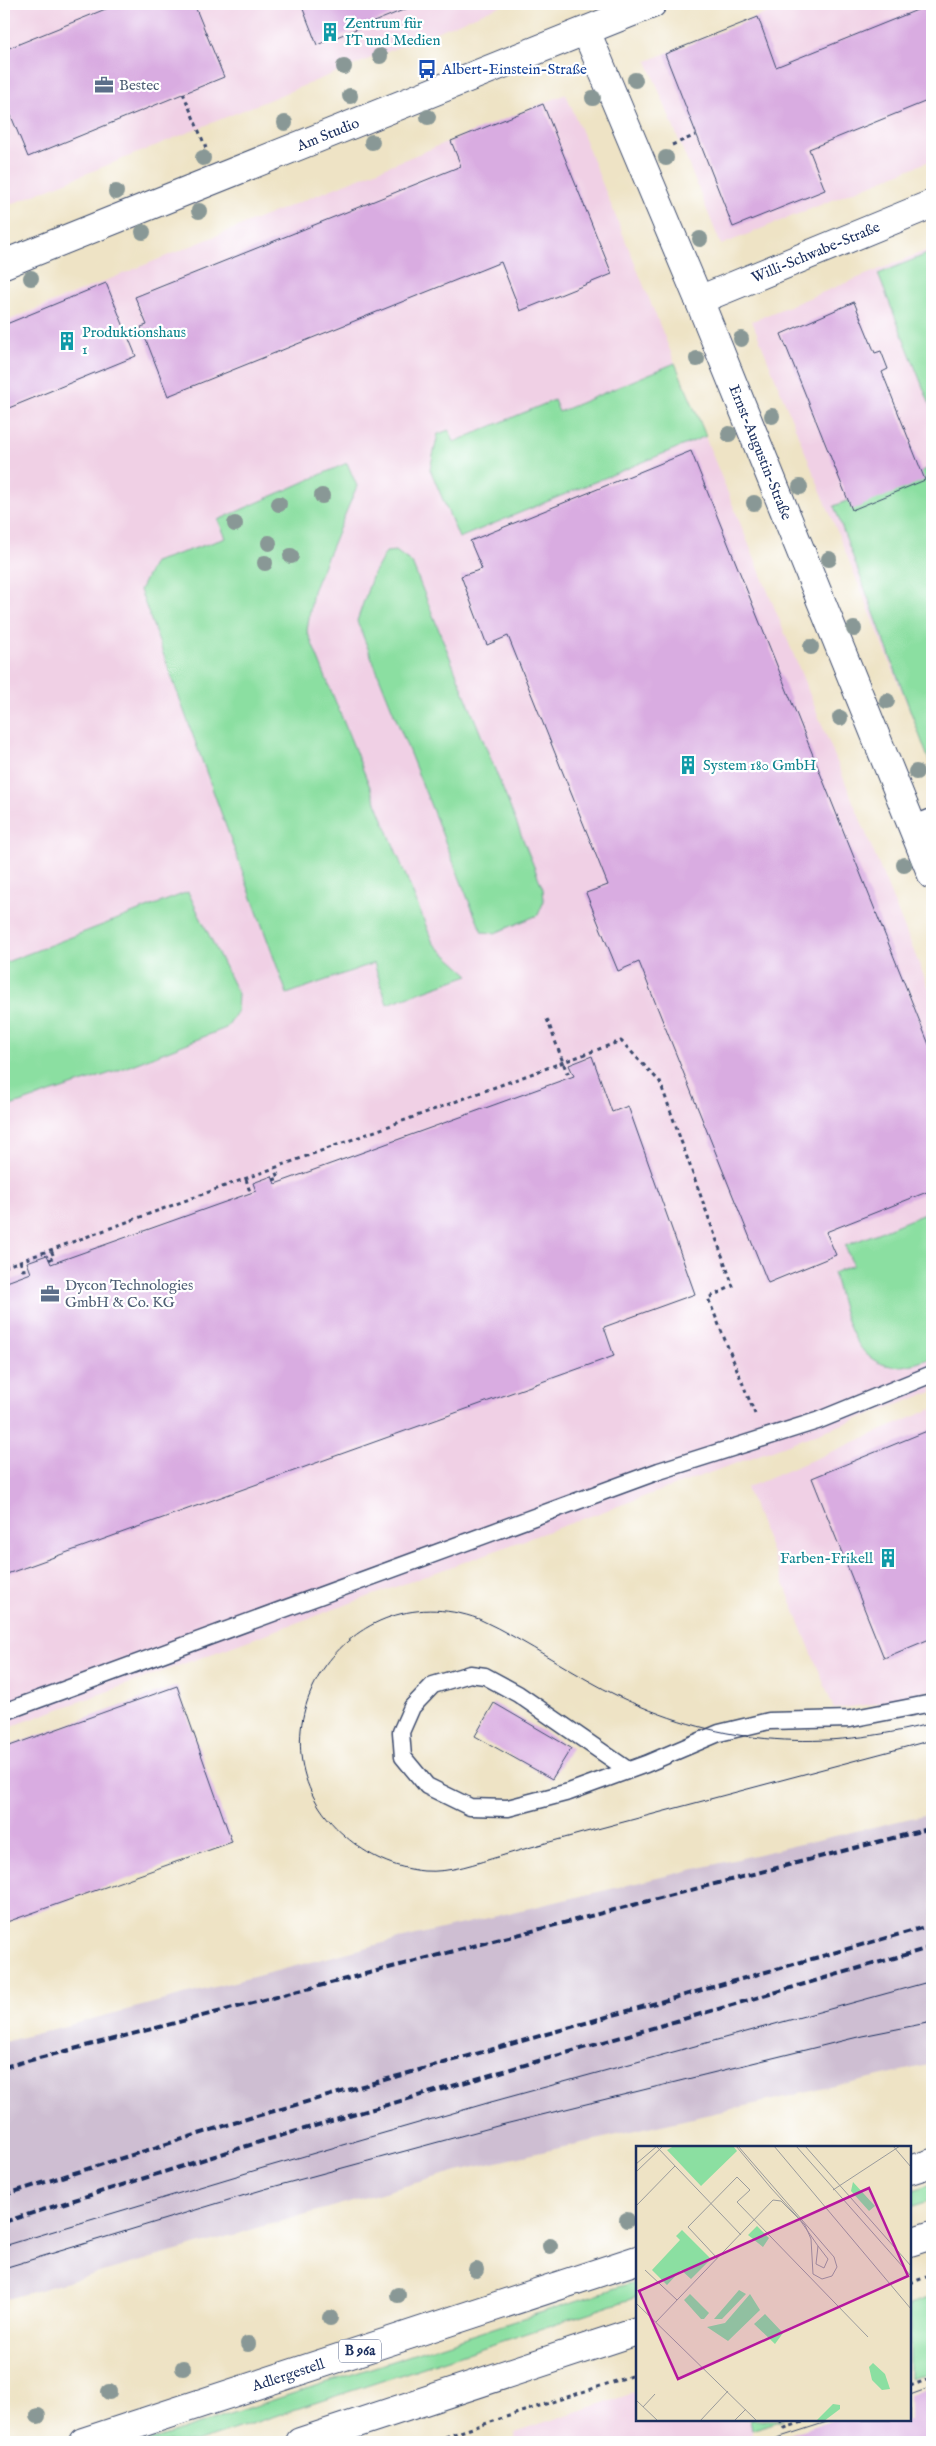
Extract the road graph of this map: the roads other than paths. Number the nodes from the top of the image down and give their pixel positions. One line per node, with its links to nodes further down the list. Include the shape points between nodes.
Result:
1 (652, 4): 2 (street, Am Studio)
2 (586, 30): 4 (street, Am Studio); 5 (street, Ernst-Augustin-Straße)
3 (932, 204): 5 (street, Willi-Schwabe-Straße)
4 (4, 264)
5 (699, 300): 6 (street, Ernst-Augustin-Straße)
6 (922, 821): 7 (street, Ernst-Augustin-Straße)
7 (932, 875)
8 (932, 1374): 10 (lane, via 817,1421 659,1471)
9 (932, 1704): 11 (lane, via 850,1719 769,1721 718,1733)
10 (4, 1712)
11 (628, 1770): 11 (lane, via 518,1694 485,1676 470,1674 432,1685 412,1707 401,1732 403,1757 427,1786 470,1808 508,1808 569,1792)
12 (932, 2163): 13 (street)
13 (911, 2170)
14 (932, 2234): 15 (street)
15 (911, 2242)
16 (636, 2260): 18 (street, Adlergestell / B 96a)
17 (636, 2331): 19 (street)
18 (84, 2442)
19 (300, 2442)

